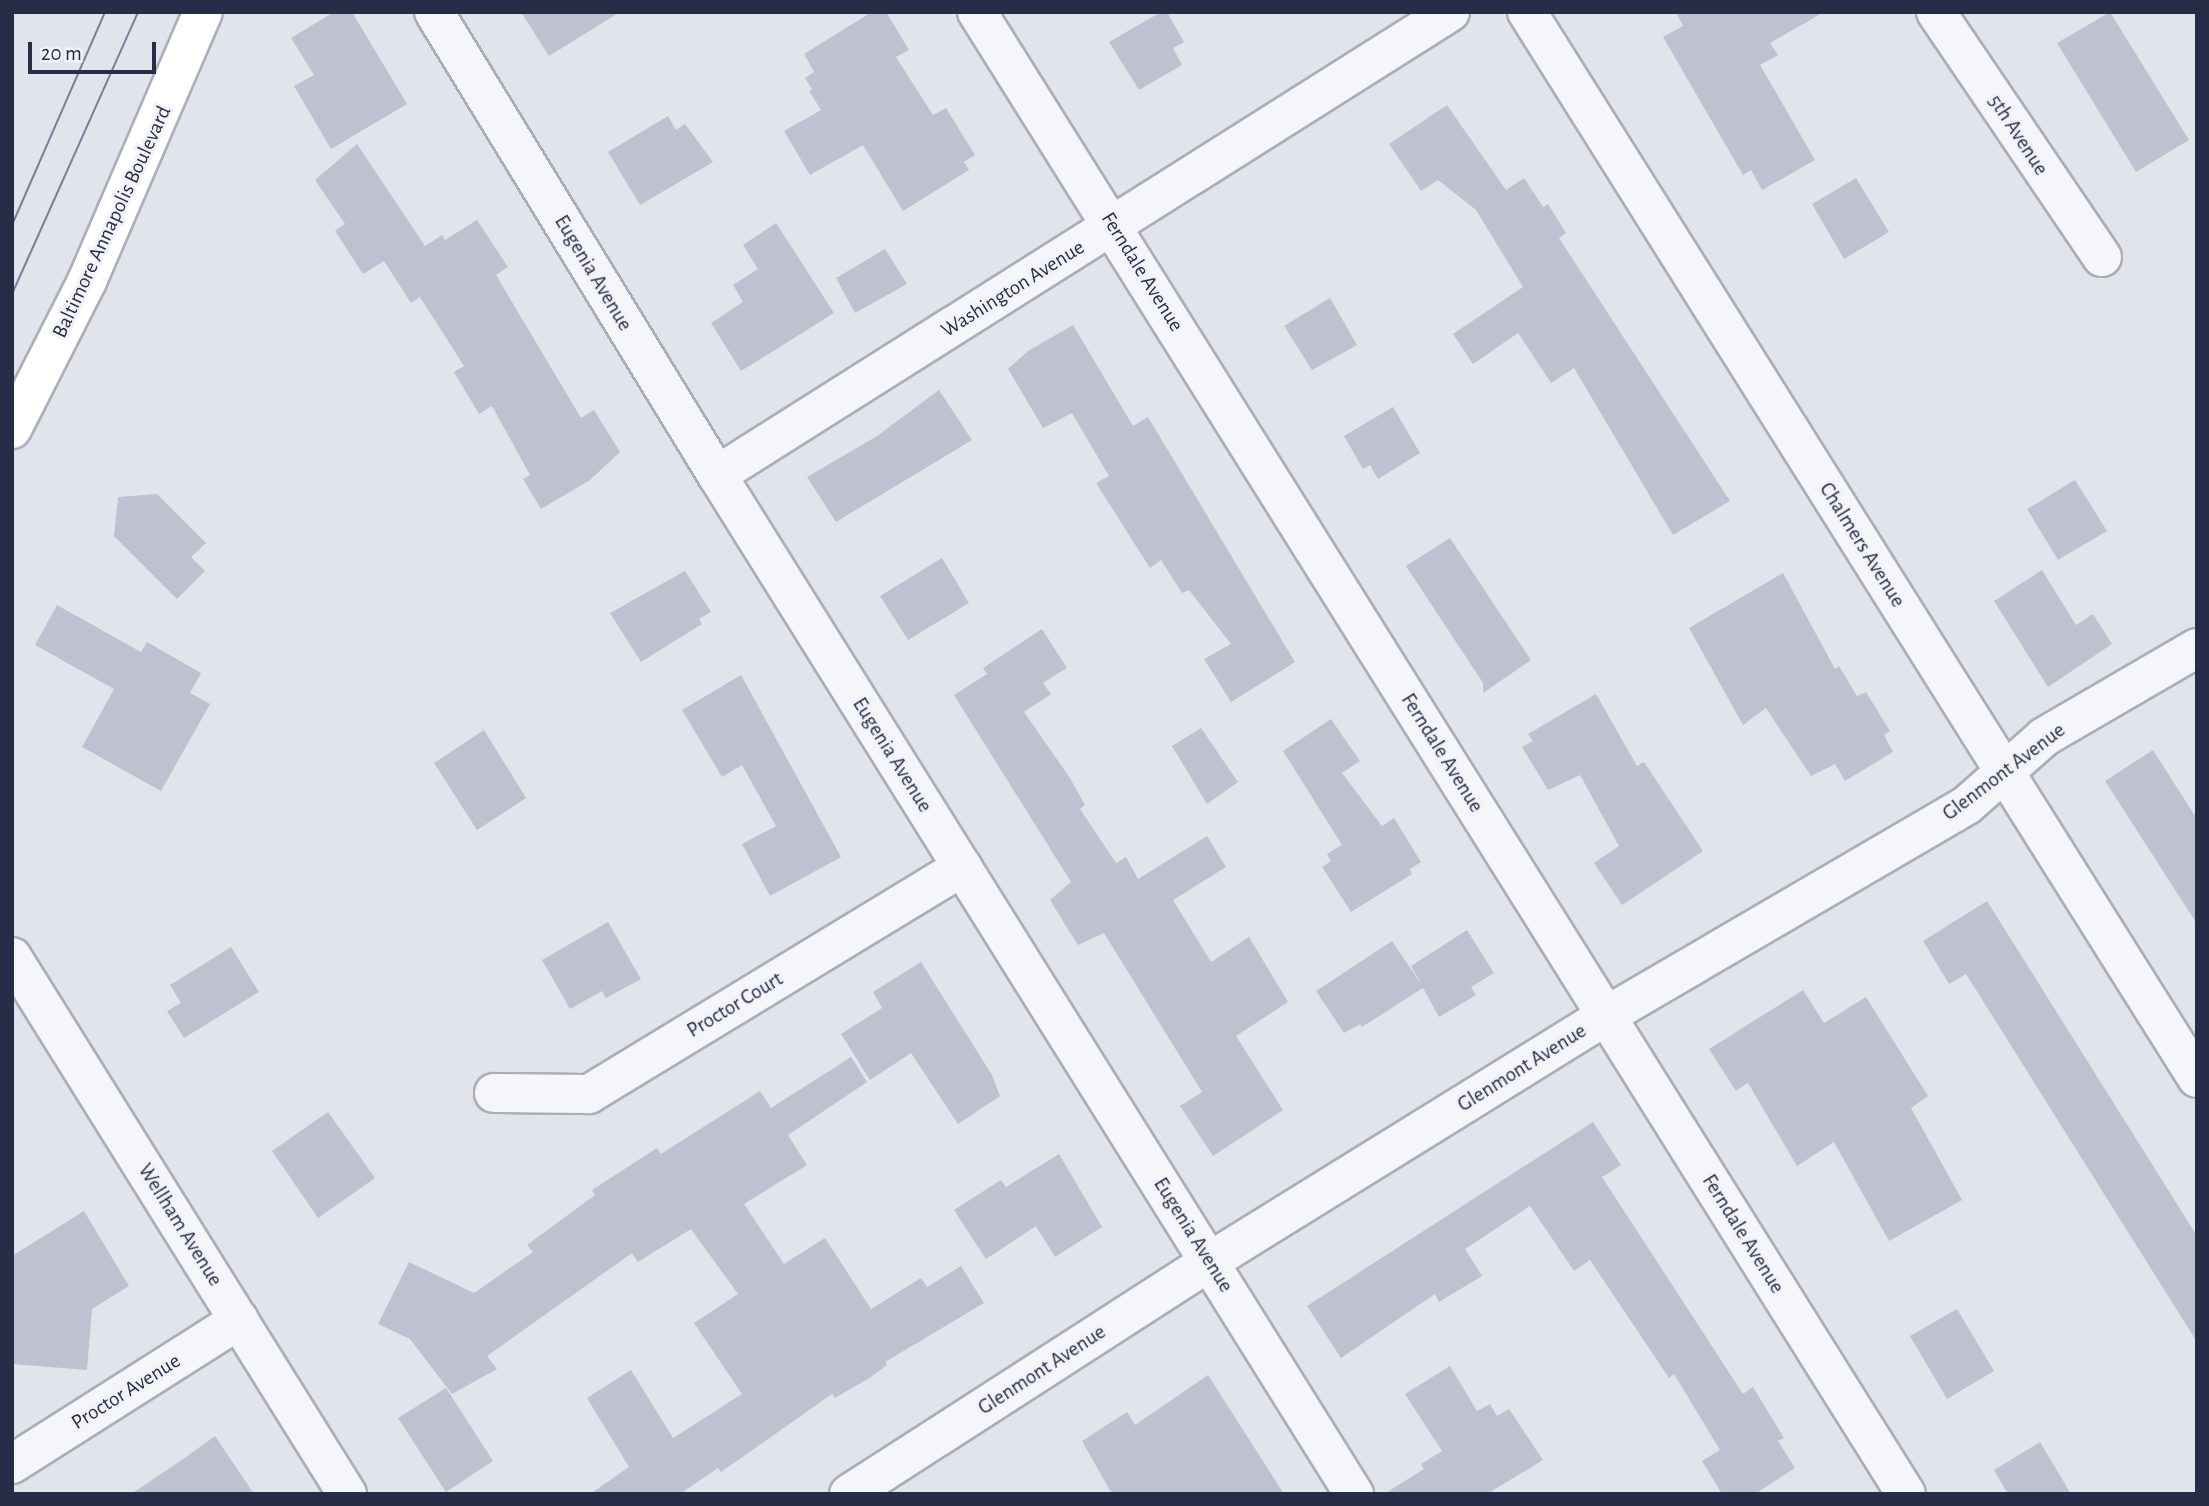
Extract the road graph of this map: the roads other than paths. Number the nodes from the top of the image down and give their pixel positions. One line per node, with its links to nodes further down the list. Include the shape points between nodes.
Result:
1 (204, 12): 9 (main road, Baltimore Annapolis Boulevard, via 88,281)
2 (434, 12): 10 (street, Eugenia Avenue)
3 (978, 12): 7 (street, Ferndale Avenue)
4 (1450, 12): 7 (street, Washington Avenue)
5 (1527, 12): 12 (street, Chalmers Avenue)
6 (1936, 12): 8 (street, 5th Avenue)
7 (1114, 225): 10 (street, Washington Avenue); 15 (street, Ferndale Avenue)
8 (2102, 257)
9 (12, 429)
10 (717, 475): 13 (street, Eugenia Avenue)
11 (2197, 648): 12 (street, Glenmont Avenue, via 2044,737)
12 (2004, 772): 15 (street, Glenmont Avenue, via 1967,805); 16 (street, Chalmers Avenue)
13 (962, 867): 17 (street, Proctor Court, via 589,1094); 18 (street, Eugenia Avenue)
14 (12, 957): 19 (street, Wellham Avenue)
15 (1606, 1016): 18 (street, Glenmont Avenue); 24 (street, Ferndale Avenue)
16 (2197, 1078)
17 (494, 1093)
18 (1209, 1262): 22 (street, Glenmont Avenue); 23 (street, Eugenia Avenue)
19 (239, 1320): 20 (street, Proctor Avenue); 21 (street, Wellham Avenue)
20 (12, 1464)
21 (347, 1494)
22 (849, 1494)
23 (1354, 1494)
24 (1906, 1494)

